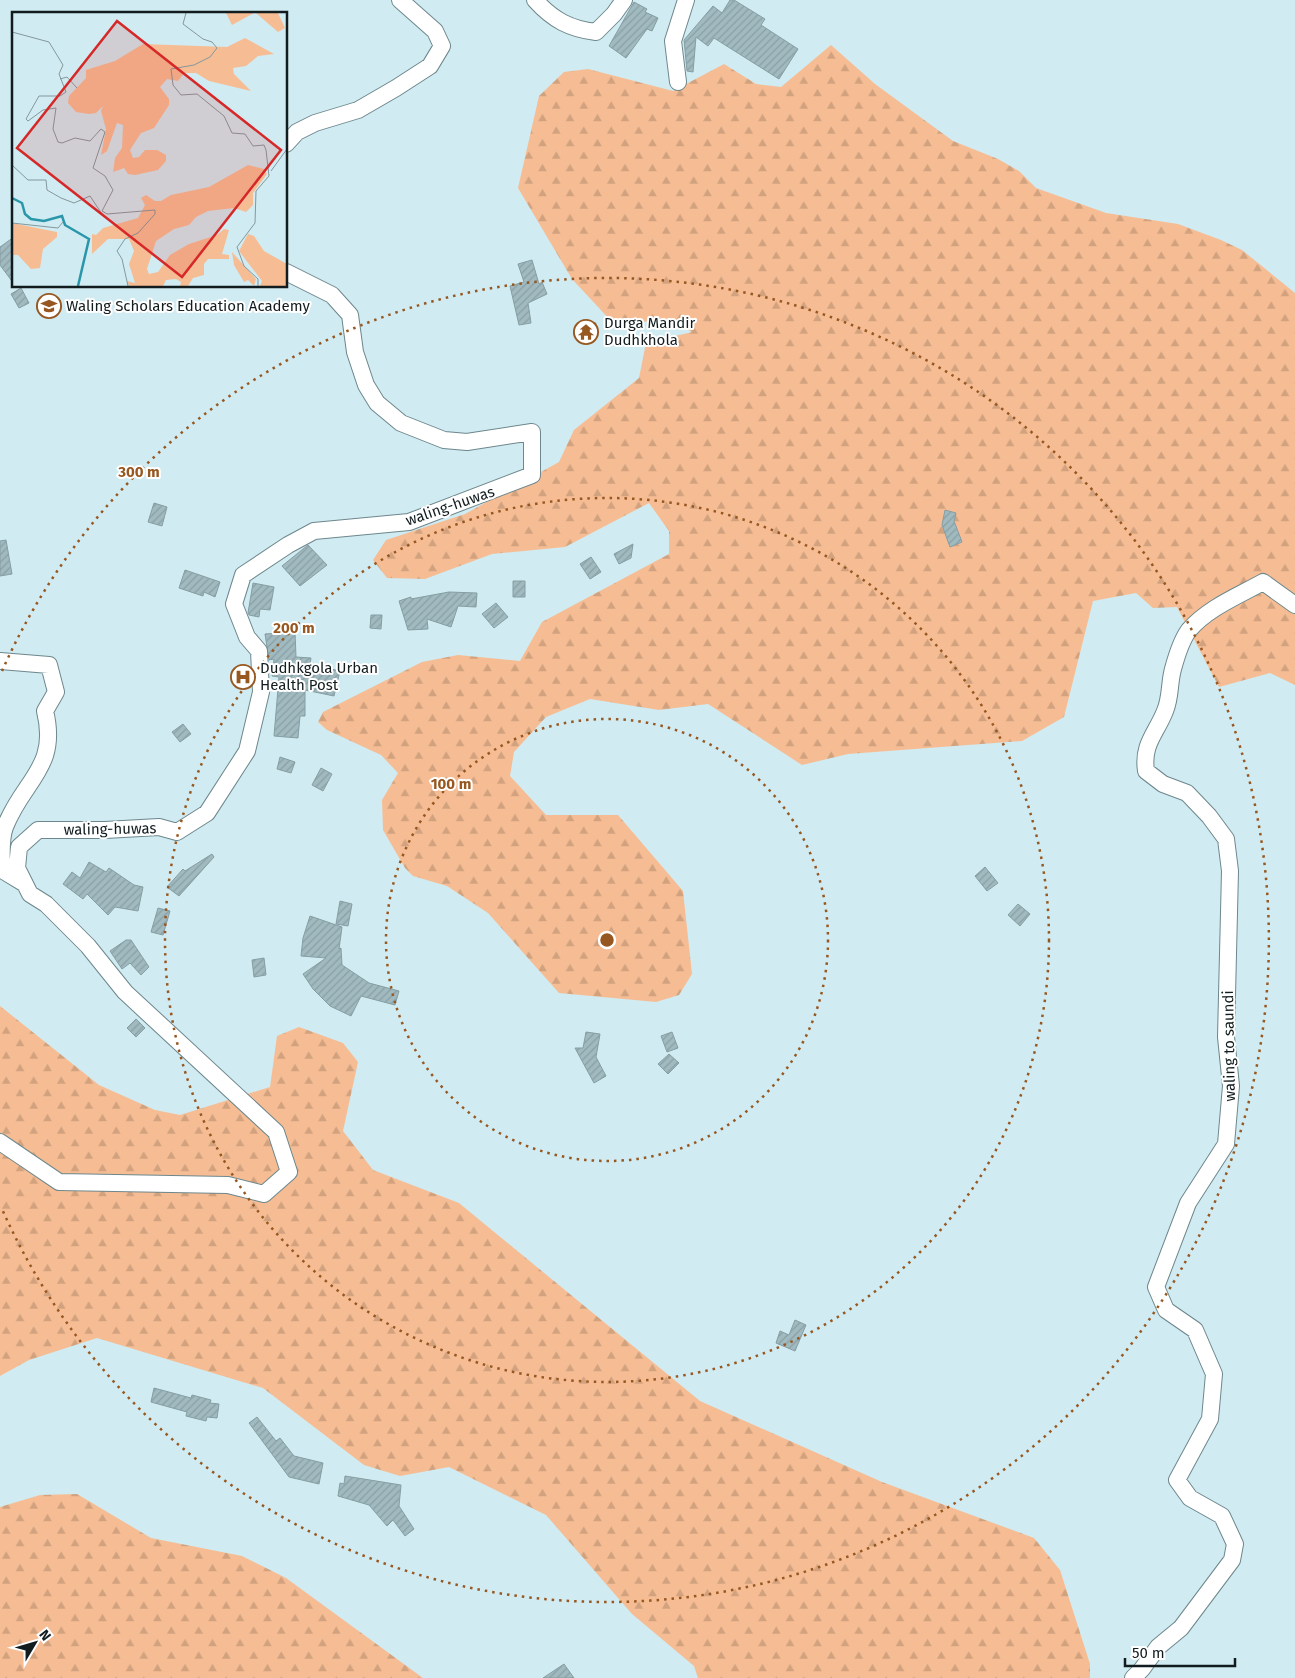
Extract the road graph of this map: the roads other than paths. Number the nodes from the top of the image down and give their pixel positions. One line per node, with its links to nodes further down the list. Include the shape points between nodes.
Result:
1 (400, 0): 6 (street, via 439,38 442,46 430,66 358,110 316,123 297,132)
2 (535, 0): 3 (street, via 545,12 575,29 596,32)
3 (624, 0)
4 (686, 0): 5 (street, via 673,41)
5 (678, 82)
6 (288, 142)
7 (288, 273): 10 (street, waling-huwas, via 332,295 350,315 355,352 366,385 377,403 389,413 408,426 444,440 467,442 532,432 532,475 408,522 314,531 288,544 243,575 234,604 247,637 259,651 261,692 247,751 217,801 207,813 177,832 159,827 38,830 20,847 16,868)
8 (1295, 605): 12 (street, waling to saundi, via 1263,582 1213,609 1188,631 1172,671 1170,698 1147,745 1144,760 1146,771 1163,784 1187,793 1209,816 1226,839 1230,871 1226,1037 1231,1086 1226,1144 1188,1203 1156,1287 1166,1310 1195,1330 1214,1374 1210,1419 1177,1480 1190,1498 1222,1516 1235,1544 1232,1560 1217,1581 1181,1628 1158,1646)
9 (0, 661): 10 (street, via 49,665 56,692 45,711 50,729 47,755 5,827 2,844 2,870)
10 (25, 884): 11 (street, waling-huwas, via 30,894 46,904 88,946 125,992 276,1132 289,1172 264,1194 228,1185 59,1182)
11 (0, 1142)
12 (1133, 1678)

